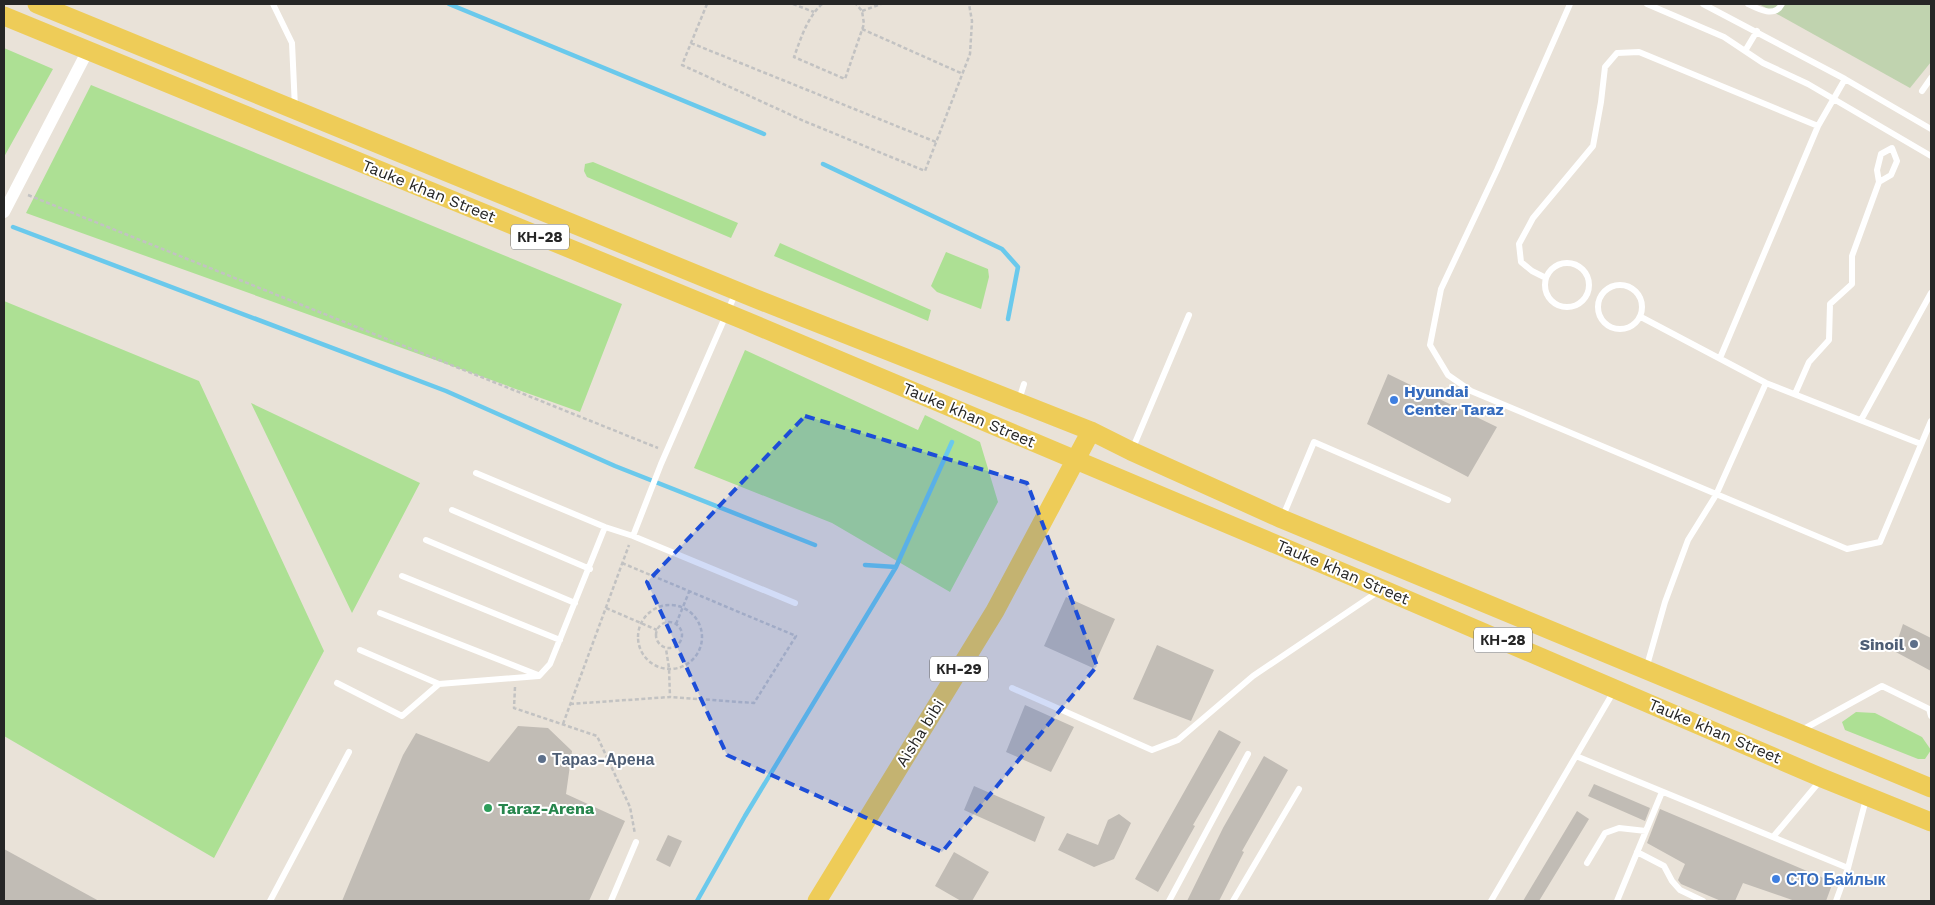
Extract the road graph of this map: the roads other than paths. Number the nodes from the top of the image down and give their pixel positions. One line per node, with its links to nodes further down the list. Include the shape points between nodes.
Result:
1 (37, 4): 16 (main road, Tauke khan Street / КН-28)
2 (273, 4): 16 (lane, via 292,43)
3 (1570, 4): 40 (lane, via 1441,289 1430,345 1448,375 1470,391)
4 (1647, 4): 10 (lane, via 1724,37)
5 (1703, 4): 9 (lane)
6 (1748, 4): 7 (lane, via 1770,12)
7 (1782, 4)
8 (4, 16): 11 (main road, Tauke khan Street / КН-28)
9 (1757, 31): 10 (lane); 13 (lane)
10 (1745, 51): 15 (lane)
11 (87, 52): 21 (street); 27 (main road, Tauke khan Street / КН-28)
12 (1931, 78): 14 (lane)
13 (1845, 79): 15 (lane); 18 (lane)
14 (1922, 91)
15 (1834, 99): 17 (lane); 19 (lane)
16 (295, 109): 23 (main road, Tauke khan Street / КН-28)
17 (1818, 126): 22 (lane, via 1639,52 1617,53 1605,67 1593,146 1533,218 1519,244 1522,262 1532,272); 30 (lane)
18 (1931, 129)
19 (1931, 156)
20 (1879, 182): 20 (lane, via 1891,175 1897,160 1892,148 1880,154); 32 (lane, via 1852,256 1852,284 1830,304 1829,340 1809,362)
21 (4, 212)
22 (1546, 278): 24 (lane, via 1546,292 1550,299 1562,306 1576,305); 24 (lane, via 1555,266 1562,263 1576,265 1587,275)
23 (736, 291): 27 (lane); 35 (main road, Tauke khan Street / КН-28, via 1021,393)
24 (1588, 292): 26 (lane)
25 (1931, 293): 33 (lane)
26 (1601, 296): 29 (lane, via 1615,285 1629,286 1642,302); 29 (lane, via 1599,315 1608,326 1623,330)
27 (727, 313): 38 (main road, Tauke khan Street / КН-28); 45 (lane)
28 (1189, 315): 37 (lane)
29 (1641, 317): 30 (lane)
30 (1720, 358): 31 (lane)
31 (1766, 382): 32 (lane); 40 (lane)
32 (1795, 394): 33 (lane)
33 (1861, 420): 36 (lane)
34 (1931, 421): 36 (lane)
35 (1091, 431): 37 (main road, Tauke khan Street / КН-28); 38 (main road, Aisha bibi / КН-29)
36 (1921, 444): 40 (lane, via 1880,542 1847,549)
37 (1131, 451): 43 (main road, Tauke khan Street / КН-28)
38 (1075, 459): 49 (main road, Tauke khan Street / КН-28); 80 (main road, Aisha bibi / КН-29, via 995,611)
39 (476, 473): 44 (lane)
40 (1716, 495): 55 (lane, via 1688,540 1665,602)
41 (1448, 500): 43 (lane, via 1314,442)
42 (452, 510): 47 (lane)
43 (1282, 520): 55 (main road, Tauke khan Street / КН-28)
44 (605, 527): 45 (lane); 47 (lane)
45 (633, 536): 51 (lane)
46 (426, 540): 50 (lane)
47 (590, 568): 50 (lane)
48 (402, 576): 53 (lane)
49 (1382, 589): 59 (lane, via 1253,676 1178,740 1152,750); 60 (main road, Tauke khan Street / КН-28)
50 (575, 603): 53 (lane)
51 (795, 603)
52 (380, 613): 56 (lane)
53 (560, 640): 56 (lane, via 550,664)
54 (360, 650): 58 (lane)
55 (1646, 670): 62 (main road, Tauke khan Street / КН-28)
56 (539, 676): 58 (lane)
57 (337, 683): 58 (lane, via 402,716)
58 (439, 684)
59 (1012, 688)
60 (1616, 688): 65 (lane); 66 (main road, Tauke khan Street / КН-28)
61 (1931, 716): 62 (lane, via 1929,709 1882,686)
62 (1796, 732): 67 (main road, Tauke khan Street / КН-28)
63 (349, 752): 78 (lane)
64 (1248, 754): 81 (lane)
65 (1576, 756): 69 (lane); 83 (lane)
66 (1822, 778): 70 (main road, Tauke khan Street / КН-28); 73 (lane)
67 (1931, 788)
68 (1299, 789): 82 (lane)
69 (1662, 792): 72 (lane); 73 (lane)
70 (1868, 796): 71 (main road, Tauke khan Street / КН-28); 77 (lane)
71 (1931, 822)
72 (1646, 831): 75 (lane); 76 (lane, via 1619,828 1605,832)
73 (1773, 837): 77 (lane)
74 (636, 842): 79 (lane)
75 (1637, 852): 84 (lane); 85 (lane, via 1664,866 1680,890)
76 (1587, 863)
77 (1848, 868): 86 (lane)
78 (270, 901)
79 (611, 901)
80 (817, 901)
81 (1169, 901)
82 (1234, 901)
83 (1491, 901)
84 (1617, 901)
85 (1702, 901)
86 (1836, 901)

